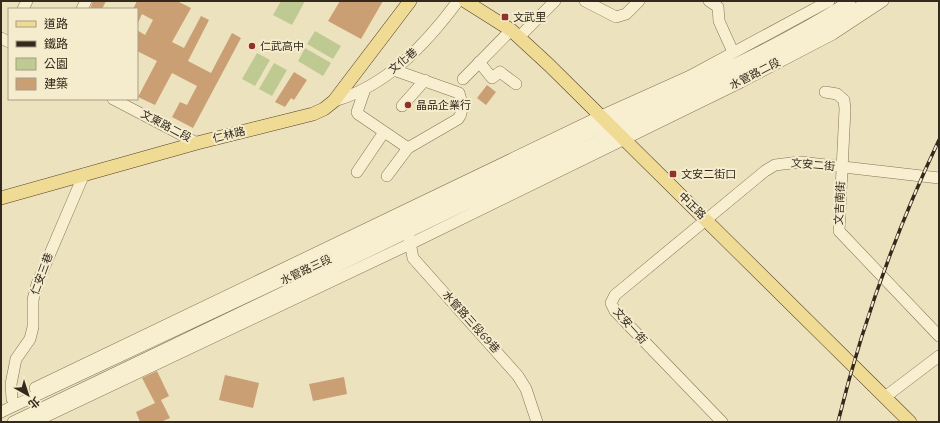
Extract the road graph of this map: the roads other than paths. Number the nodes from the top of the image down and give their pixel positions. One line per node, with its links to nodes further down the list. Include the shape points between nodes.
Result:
1 (410, 1): 22 (main road, 仁林路)
2 (458, 1): 15 (street, 文化巷, via 420,46)
3 (465, 1): 12 (main road, 中正路)
4 (555, 1): 12 (street)
5 (585, 1): 6 (street, via 616,17 626,14)
6 (639, 1)
7 (829, 1): 13 (street)
8 (850, 1): 24 (street, 水管路二段, via 825,17)
9 (870, 1): 24 (street, 水管路二段, via 759,63)
10 (883, 1): 24 (street, 水管路二段, via 833,34 741,82)
11 (718, 3): 13 (street, via 719,21)
12 (515, 34): 14 (street); 24 (main road, 中正路)
13 (733, 52): 24 (street, via 690,76)
14 (479, 62): 16 (street); 18 (street, via 492,78 500,72)
15 (394, 70): 17 (street); 19 (street, 文化巷)
16 (463, 79)
17 (425, 80): 23 (street); 27 (street, via 459,94 460,116)
18 (516, 84)
19 (366, 89): 22 (street, 文化巷); 25 (street, via 357,112)
20 (825, 92): 28 (street, 文吉南街, via 837,94 844,100)
21 (116, 100): 26 (street, 文東路二段)
22 (334, 100): 26 (main road, 仁林路, via 313,114)
23 (402, 106)
24 (613, 128): 34 (main road, 中正路); 35 (street, 水管路三段); 35 (street, 水管路三段); 39 (street, 水管路三段)
25 (384, 132): 27 (street); 29 (street)
26 (197, 143): 30 (main road, 仁林路)
27 (408, 148): 31 (street)
28 (842, 167): 32 (street, 文安二街); 34 (street, 文安二街, via 800,162 775,165); 36 (street, 文吉南街, via 839,231)
29 (357, 172)
30 (84, 174): 33 (main road, 仁林路); 39 (street, 仁安三巷, via 37,284 32,300 33,327 30,339 16,359 11,384)
31 (387, 176)
32 (939, 178)
33 (1, 198)
34 (705, 219): 38 (main road, 中正路); 45 (street, 文安一街, via 615,295 611,303 615,311)
35 (409, 233): 41 (street, 水管路三段); 42 (street, 水管路三段); 43 (street, 水管路三段); 44 (street, 水管路三段69巷, via 414,258 518,376 526,389)
36 (939, 336)
37 (939, 356): 38 (street)
38 (885, 397): 46 (main road, 中正路)
39 (12, 399): 40 (street, 水管路三段)
40 (1, 404)
41 (1, 412)
42 (13, 422)
43 (34, 422)
44 (537, 422)
45 (722, 422)
46 (910, 422)

